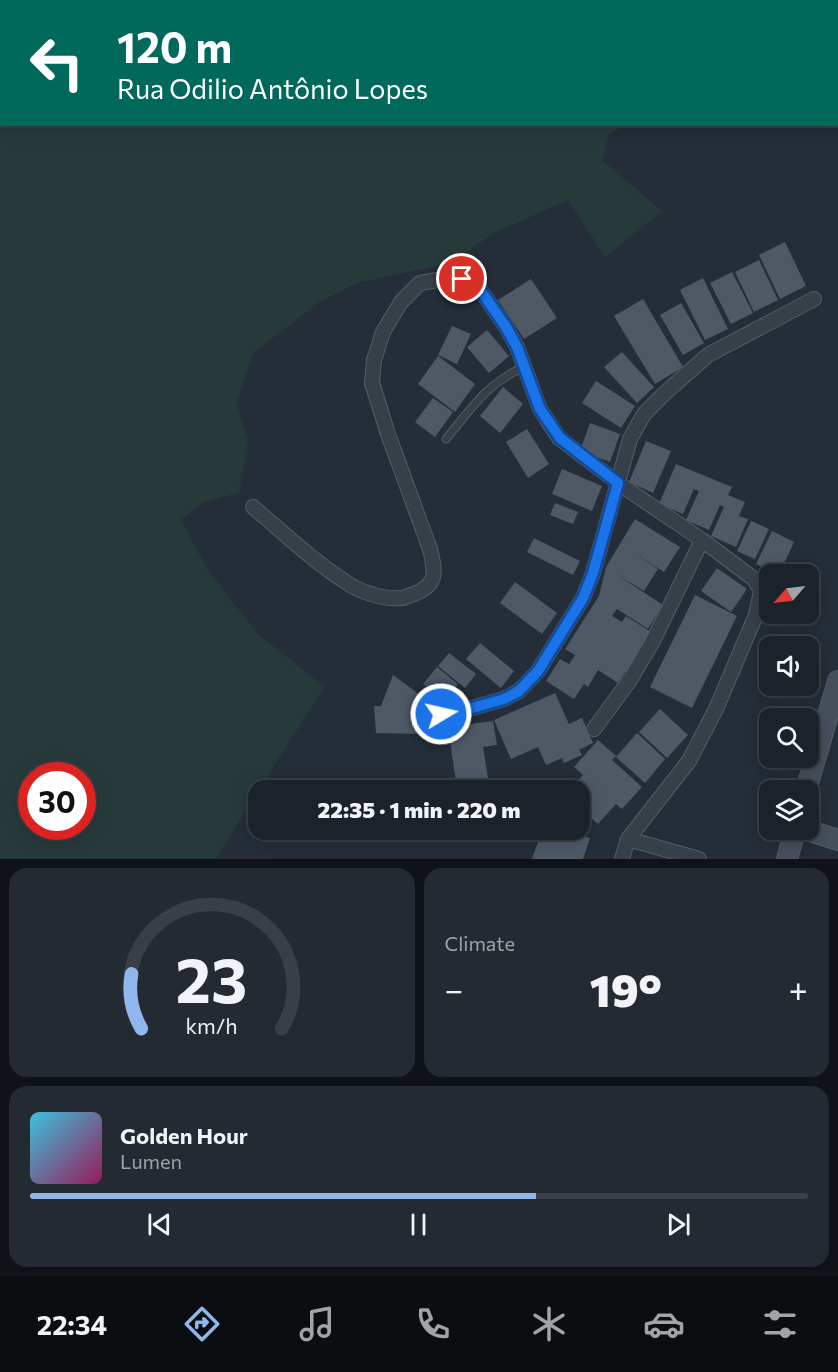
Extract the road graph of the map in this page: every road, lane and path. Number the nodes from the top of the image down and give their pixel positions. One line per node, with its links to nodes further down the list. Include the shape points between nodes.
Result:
1 (814, 298): 4 (street, via 708,355 665,393 644,414 630,439)
2 (524, 367): 3 (lane, via 486,391); 4 (street, via 540,409 560,438); 5 (street, via 490,301 479,288 462,279 420,284 401,302 384,332 374,360 372,382 430,549 434,580 425,590 402,598 353,587)
3 (446, 439)
4 (618, 483): 6 (street); 8 (street, via 583,598 538,671 519,691 504,699)
5 (254, 507)
6 (702, 540): 9 (street, via 653,640); 12 (street, via 754,579 761,591 756,615 717,709 689,760)
7 (838, 681): 10 (main road)
8 (441, 714)
9 (594, 729)
10 (809, 780)
11 (819, 834): 14 (main road)
12 (628, 839): 15 (street); 16 (street)
13 (792, 840): 17 (main road)
14 (838, 840)
15 (622, 859)
16 (699, 859)
17 (787, 859)

